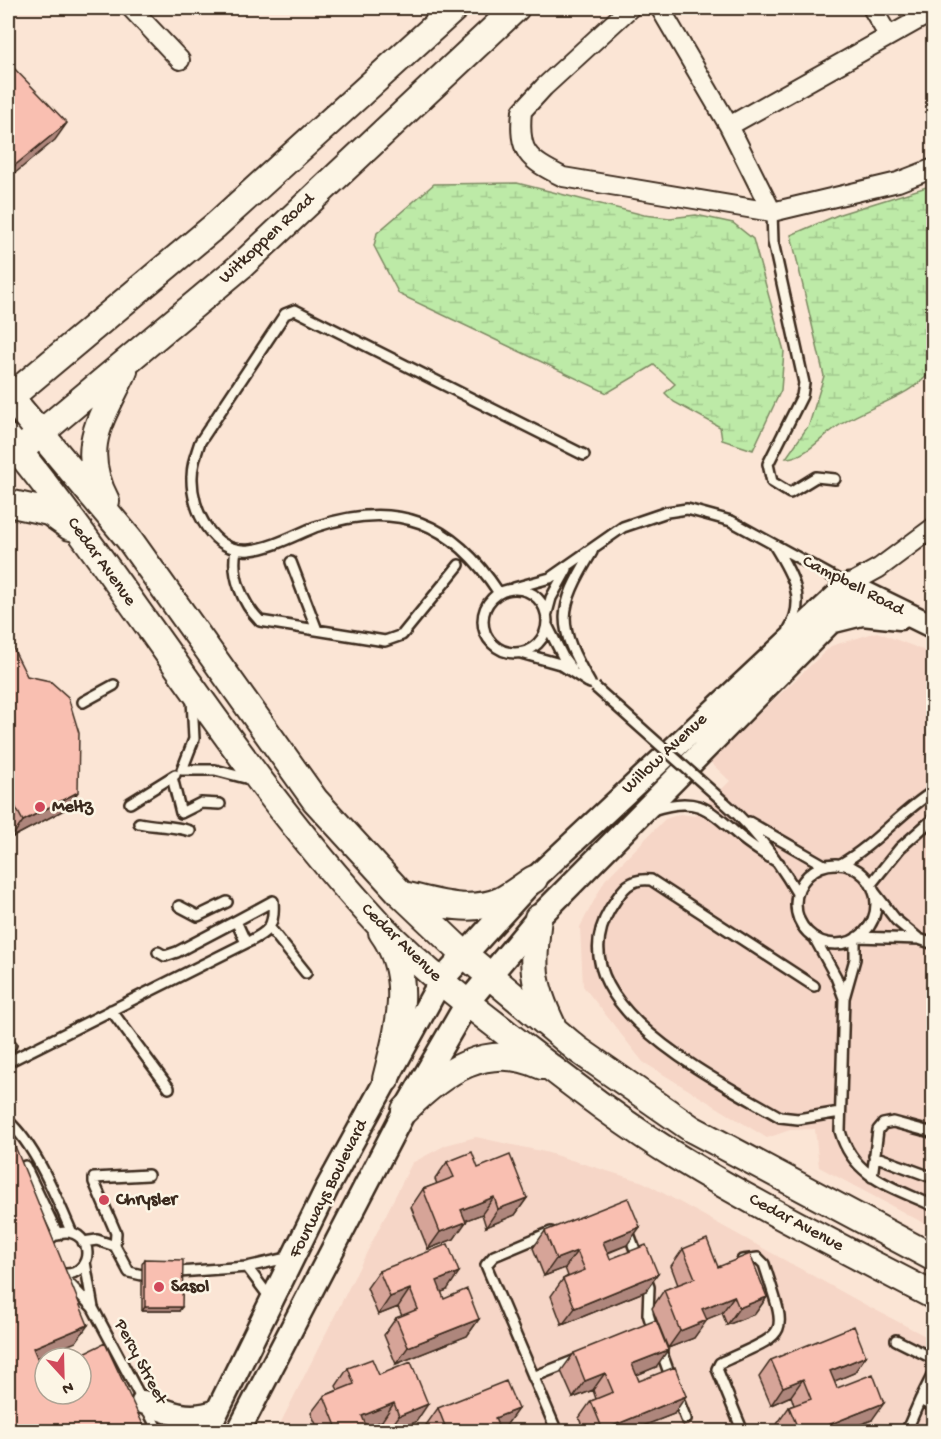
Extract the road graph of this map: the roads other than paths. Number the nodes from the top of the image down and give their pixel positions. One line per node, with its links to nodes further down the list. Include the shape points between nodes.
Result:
1 (131, 8): 9 (street)
2 (456, 8): 14 (main road, via 216,225)
3 (516, 8): 13 (main road, Witkoppen Road, via 242,265)
4 (630, 8): 12 (street, via 522,111 522,145 538,165 563,177)
5 (660, 8): 10 (street)
6 (872, 8): 8 (street)
7 (933, 11): 8 (street)
8 (888, 35): 10 (street)
9 (180, 60)
10 (729, 126): 12 (street)
11 (933, 168): 12 (street, via 898,182)
12 (772, 212): 18 (lane, via 773,242 804,383 802,396 768,464 770,474 777,487 790,493 816,477)
13 (128, 362): 15 (main road, Witkoppen Road); 22 (main road, via 93,437 92,460 99,487)
14 (9, 398): 15 (main road, Cedar Avenue)
15 (41, 434): 16 (main road, Witkoppen Road); 22 (main road, Cedar Avenue)
16 (11, 449): 21 (main road, Cedar Avenue)
17 (584, 455): 25 (lane, via 326,324 295,310 288,311 200,442 194,460 192,480 203,519 213,538)
18 (835, 479)
19 (8, 503): 21 (main road, via 49,512)
20 (933, 527): 30 (street, Willow Avenue)
21 (80, 534): 42 (main road, Cedar Avenue)
22 (129, 539): 61 (main road, Cedar Avenue, via 315,800)
23 (773, 544): 24 (lane, Campbell Road, via 731,521 687,509 623,527); 30 (lane, Campbell Road); 37 (lane, Campbell Road, via 791,574 797,594 794,621)
24 (595, 548): 28 (lane, Campbell Road); 41 (lane, via 569,595 564,623 573,652)
25 (236, 550): 31 (lane, via 252,550 349,518 407,517 460,544); 36 (lane, via 232,567 235,577 260,621)
26 (291, 562): 36 (lane)
27 (459, 565): 36 (lane, via 402,634 393,639)
28 (568, 567): 29 (lane, Campbell Road, via 550,578); 32 (lane, Campbell Road)
29 (514, 588): 31 (lane, Campbell Road); 32 (lane, via 535,595)
30 (855, 588): 33 (street, Willow Avenue); 35 (street, Campbell Road); 37 (street, Willow Avenue)
31 (499, 593): 38 (lane, via 486,604 485,635 500,649)
32 (547, 614): 34 (lane, Campbell Road)
33 (834, 621): 35 (street, via 851,615 881,614); 50 (street, Willow Avenue)
34 (547, 625): 38 (lane, via 538,644); 39 (lane, via 563,657)
35 (932, 626)
36 (317, 630)
37 (779, 646): 58 (street, Willow Avenue)
38 (520, 653): 39 (lane, via 560,664)
39 (578, 675): 41 (lane)
40 (114, 685): 43 (lane)
41 (592, 685): 52 (lane, bridge)
42 (192, 686): 44 (lane, via 194,739); 46 (main road, Cedar Avenue)
43 (83, 702)
44 (182, 770): 45 (lane); 46 (lane, via 215,770)
45 (172, 777): 48 (lane); 49 (lane, via 181,813 201,803)
46 (261, 782): 64 (main road, Cedar Avenue)
47 (933, 791): 56 (lane, via 910,806 865,850)
48 (130, 803)
49 (220, 804)
50 (636, 818): 55 (lane, via 675,803 698,804); 65 (street, Willow Avenue)
51 (933, 818): 59 (lane, via 900,848)
52 (744, 819): 55 (lane); 57 (lane)
53 (139, 823): 54 (lane)
54 (190, 831)
55 (779, 863): 60 (lane)
56 (841, 864): 57 (lane); 59 (lane, via 862,873)
57 (825, 865): 60 (lane, via 803,881)
58 (534, 879): 61 (main road, via 501,900 478,906 459,907); 74 (street, Willow Avenue)
59 (873, 889): 69 (lane, via 873,918); 70 (lane, via 896,920)
60 (797, 893): 68 (lane, via 798,918)
61 (401, 894): 74 (main road, Cedar Avenue)
62 (227, 902): 63 (lane, via 198,916)
63 (179, 906)
64 (368, 913): 77 (main road, Cedar Avenue); 85 (main road, via 386,937 404,996)
65 (538, 918): 76 (street, Willow Avenue); 82 (main road, via 535,984)
66 (236, 921): 67 (lane, via 273,901); 71 (lane); 73 (lane, via 177,952 165,956)
67 (270, 928): 71 (lane); 75 (lane)
68 (814, 937): 69 (lane, via 841,943); 79 (lane)
69 (856, 938): 70 (lane); 79 (lane, via 855,959)
70 (919, 939): 72 (lane)
71 (246, 943): 81 (lane)
72 (933, 944)
73 (158, 952)
74 (465, 955): 76 (main road, Cedar Avenue); 77 (street, Fourways Boulevard)
75 (306, 973)
76 (489, 975): 80 (street, Fourways Boulevard); 82 (main road, Cedar Avenue)
77 (440, 982): 80 (main road, Cedar Avenue); 85 (street, Fourways Boulevard)
78 (814, 986): 88 (lane, via 651,880 629,883 604,920 597,946 599,969 607,984 638,1023 674,1054 780,1117 798,1119)
79 (844, 998): 88 (lane)
80 (467, 1003): 84 (main road, Cedar Avenue); 87 (street, Fourways Boulevard)
81 (111, 1010): 83 (lane); 86 (lane)
82 (555, 1030): 106 (main road, Cedar Avenue, via 692,1130)
83 (8, 1062)
84 (561, 1075): 87 (main road, via 519,1058 488,1058 450,1072 431,1084); 113 (main road, Cedar Avenue, via 675,1155 730,1188)
85 (386, 1079): 105 (street, Fourways Boulevard)
86 (169, 1088)
87 (405, 1110): 130 (street, Fourways Boulevard)
88 (840, 1112): 94 (lane, via 845,1152)
89 (8, 1122): 99 (lane, via 39,1165)
90 (933, 1133): 91 (lane, via 893,1122 884,1124)
91 (874, 1156): 94 (lane); 95 (lane)
92 (25, 1166): 100 (lane)
93 (148, 1175): 103 (lane, via 94,1178 116,1233)
94 (872, 1177): 96 (lane)
95 (933, 1178)
96 (933, 1206)
97 (622, 1215): 117 (lane, via 649,1287 648,1314)
98 (566, 1226): 123 (lane, via 494,1256 486,1265)
99 (72, 1233): 100 (lane); 102 (lane)
100 (58, 1235): 104 (lane)
101 (38, 1236): 104 (lane, Percy Street)
102 (84, 1242): 103 (lane, via 97,1240); 107 (lane, Percy Street)
103 (115, 1246): 112 (lane, via 129,1272)
104 (45, 1251): 111 (lane, Percy Street, via 49,1265)
105 (294, 1256): 109 (lane); 114 (street, Fourways Boulevard)
106 (933, 1258)
107 (85, 1262): 111 (lane, via 75,1272); 116 (lane, Percy Street)
108 (731, 1264): 132 (lane, via 750,1257 765,1264 782,1318 780,1328 769,1341 720,1363 717,1369)
109 (247, 1267): 110 (lane); 114 (lane)
110 (179, 1272)
111 (61, 1274): 116 (lane, Percy Street)
112 (142, 1275)
113 (933, 1296)
114 (272, 1300): 128 (street, Fourways Boulevard)
115 (75, 1303): 116 (lane)
116 (93, 1308): 125 (lane, Percy Street)
117 (653, 1329): 118 (lane); 127 (lane)
118 (642, 1333)
119 (896, 1340): 121 (lane)
120 (588, 1355): 123 (lane)
121 (933, 1359)
122 (933, 1372): 124 (lane)
123 (533, 1377): 131 (lane)
124 (920, 1400): 126 (lane); 133 (lane)
125 (143, 1402): 128 (street, via 172,1414); 129 (lane, Percy Street)
126 (933, 1407)
127 (686, 1419)
128 (212, 1421)
129 (159, 1431)
130 (238, 1431)
131 (557, 1431)
132 (742, 1431)
133 (906, 1431)

